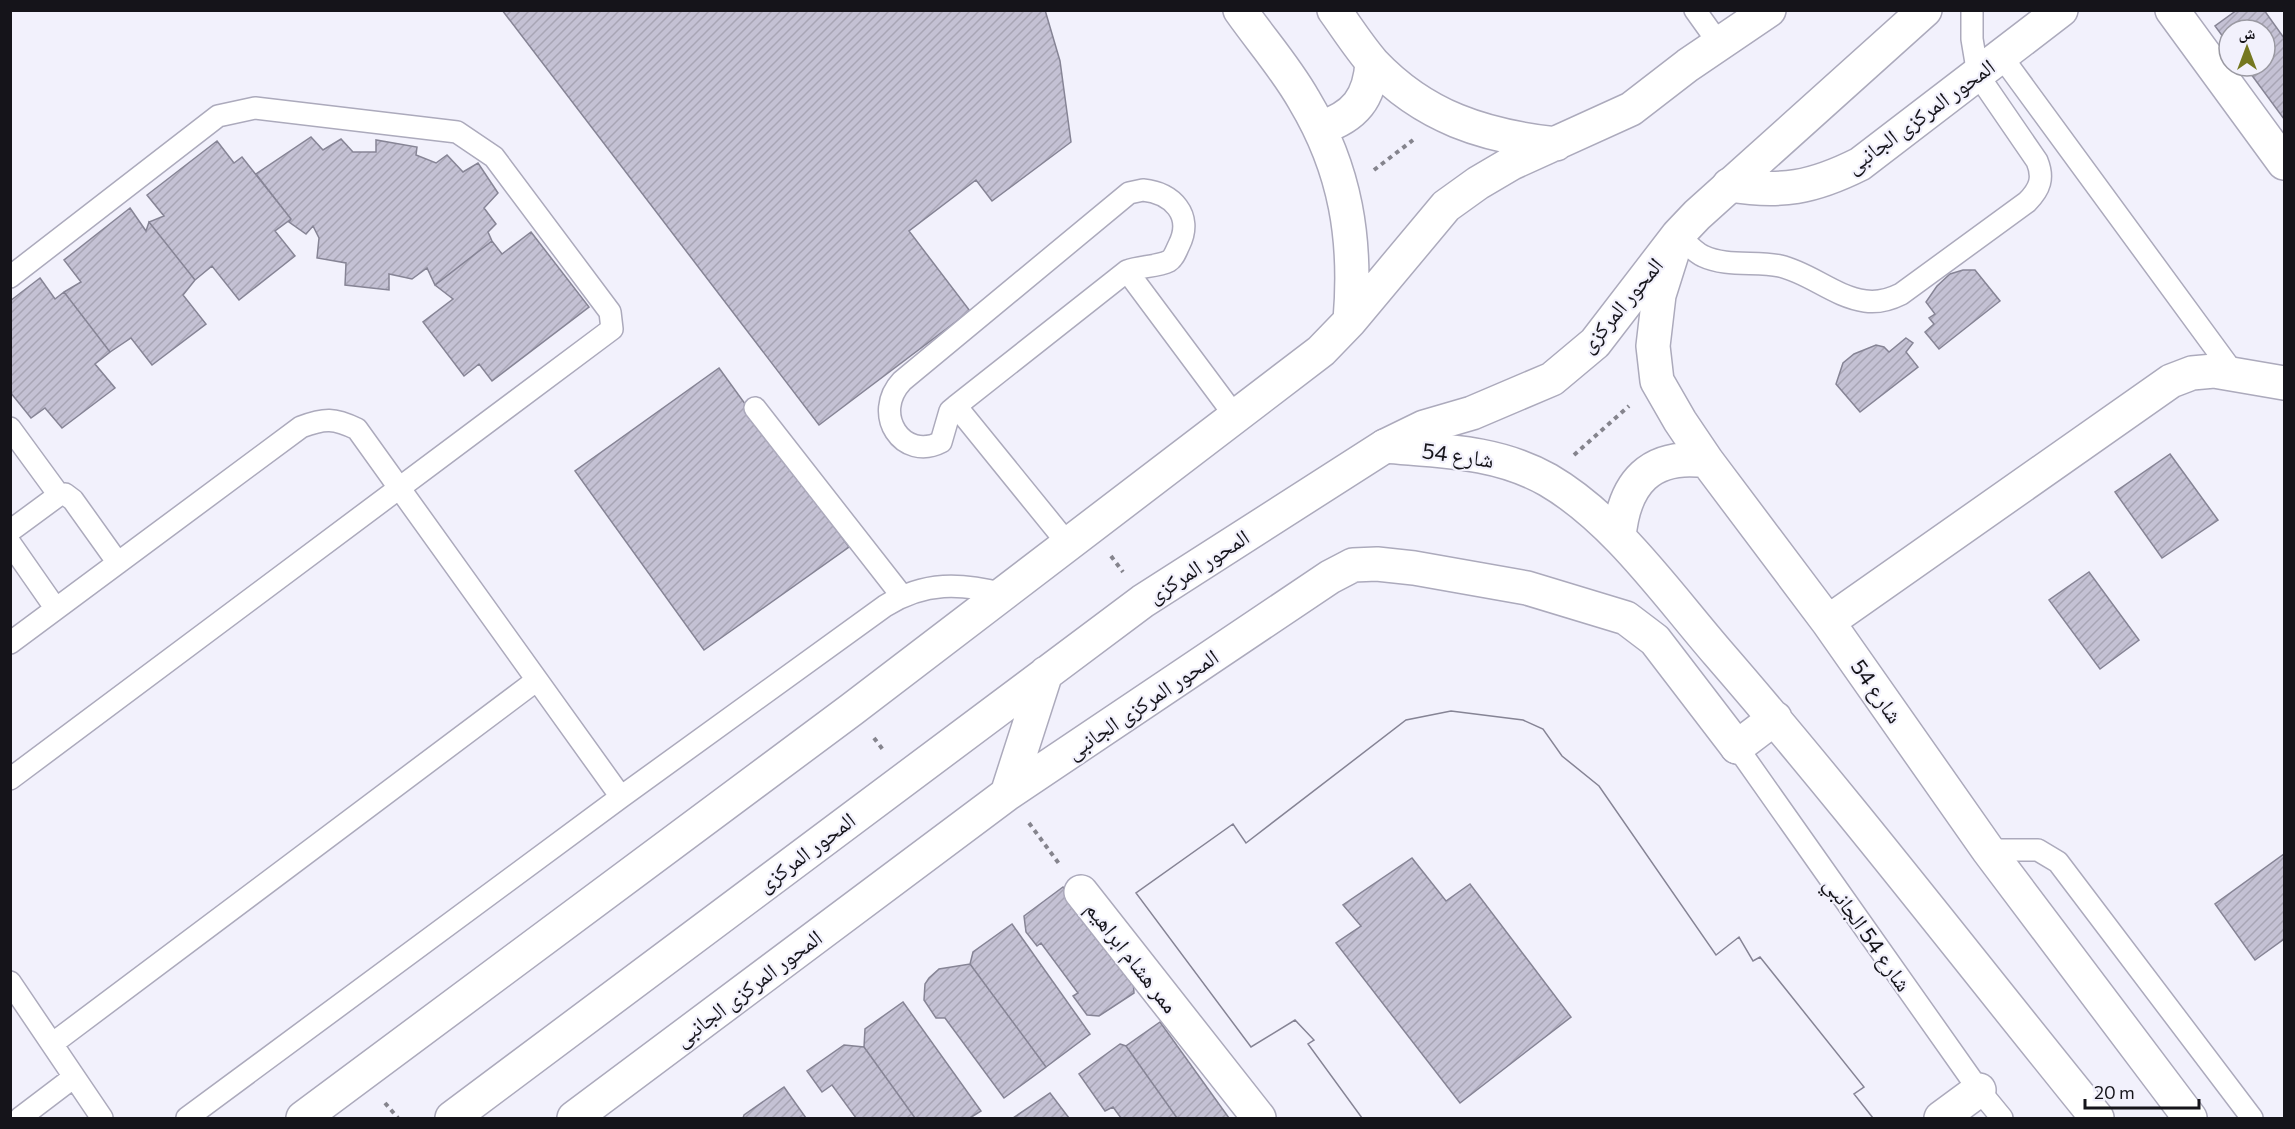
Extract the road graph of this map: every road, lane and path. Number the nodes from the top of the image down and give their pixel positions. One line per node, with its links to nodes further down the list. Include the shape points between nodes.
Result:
1 (1239, 10): 13 (street, via 1304,98)
2 (1334, 10): 10 (street)
3 (1695, 10): 9 (lane)
4 (1769, 10): 9 (street)
5 (1925, 10): 16 (street, المحور المركزى)
6 (1972, 10): 11 (lane, via 1972,39)
7 (2061, 10): 11 (street, المحور المركزى الجانبى)
8 (2172, 10): 15 (street)
9 (1720, 45): 14 (street, via 1631,110)
10 (1372, 62): 12 (street, via 1395,84); 13 (street, via 1367,92 1358,106 1347,116)
11 (1990, 66): 16 (street, المحور المركزى الجانبى, via 1860,164 1834,177 1780,190); 18 (lane, via 2041,170 2037,192 1901,294 1879,302 1857,299 1781,266 1702,256); 22 (lane)
12 (1439, 112): 14 (street, via 1483,132); 17 (path, via 1378,167)
13 (1320, 128): 17 (street)
14 (1556, 144): 21 (street, via 1512,163 1446,206)
15 (2284, 163)
16 (1729, 185): 18 (street, المحور المركزى)
17 (1341, 188): 21 (street, via 1354,280)
18 (1678, 235): 23 (street, شارع 54, via 1659,295 1653,346); 29 (street, المحور المركزى, via 1594,343 1552,379 1472,413 1424,427)
19 (1127, 271): 25 (lane); 25 (lane, via 1169,261 1181,241 1184,225 1180,211 1158,191 1128,193 911,374 893,391 889,415 897,432 912,444 936,445 944,439 950,411); 27 (lane)
20 (10, 277): 32 (lane, via 218,116 255,108 457,132 495,157 610,312 612,330)
21 (1350, 321): 27 (street, via 1321,351)
22 (2235, 375): 24 (street); 43 (street, via 2214,371 2192,373 2171,381)
23 (1657, 381): 30 (street, شارع 54); 31 (path)
24 (2284, 383)
25 (956, 406): 37 (lane)
26 (755, 408): 40 (lane)
27 (1235, 417): 37 (street)
28 (10, 428): 33 (lane)
29 (1385, 446): 31 (street, شارع 54, via 1470,453 1513,464); 41 (street, المحور المركزى)
30 (1707, 461): 35 (street, via 1672,461 1643,476 1624,503); 43 (street, شارع 54)
31 (1547, 480): 35 (street, شارع 54, via 1588,507)
32 (400, 489): 38 (lane, via 357,429 339,420 319,420 301,427); 46 (lane); 51 (lane)
33 (59, 495): 34 (lane); 38 (lane, via 73,500)
34 (10, 531)
35 (1619, 537): 48 (street, شارع 54)
36 (10, 543): 42 (lane)
37 (1068, 544): 39 (street); 41 (path, via 1108,552)
38 (118, 563): 42 (lane)
39 (1004, 594): 40 (lane, via 953,585); 47 (street)
40 (902, 596): 53 (lane)
41 (1143, 601): 45 (street, المحور المركزى)
42 (56, 609): 44 (lane)
43 (1828, 622): 54 (street, شارع 54)
44 (10, 643)
45 (1046, 673): 50 (street, المحور المركزى); 52 (street)
46 (537, 680): 53 (lane); 57 (lane)
47 (851, 710): 50 (path); 63 (street)
48 (1775, 718): 49 (street); 69 (street, شارع 54)
49 (1737, 747): 52 (street, المحور المركزى الجانبى, via 1655,640 1626,618 1552,594 1486,580 1377,564 1353,565); 59 (lane, شارع 54 الجانبي)
50 (905, 778): 64 (street, المحور المركزى)
51 (10, 779)
52 (1007, 794): 55 (path, ممر هشام ابراهيم); 65 (street, المحور المركزى الجانبى)
53 (621, 797): 62 (lane)
54 (1988, 850): 70 (street, شارع 54); 71 (lane, via 2038,850 2058,862)
55 (1081, 892): 66 (street, ممر هشام ابراهيم)
56 (10, 982): 57 (lane)
57 (52, 1044): 58 (lane)
58 (74, 1077): 60 (lane); 61 (lane)
59 (1979, 1090): 67 (street); 68 (lane, شارع 54 الجانبي)
60 (21, 1119)
61 (102, 1119)
62 (187, 1119)
63 (303, 1119)
64 (452, 1119)
65 (574, 1119)
66 (1258, 1119)
67 (1941, 1119)
68 (2002, 1119)
69 (2097, 1119)
70 (2190, 1119)
71 (2252, 1119)

